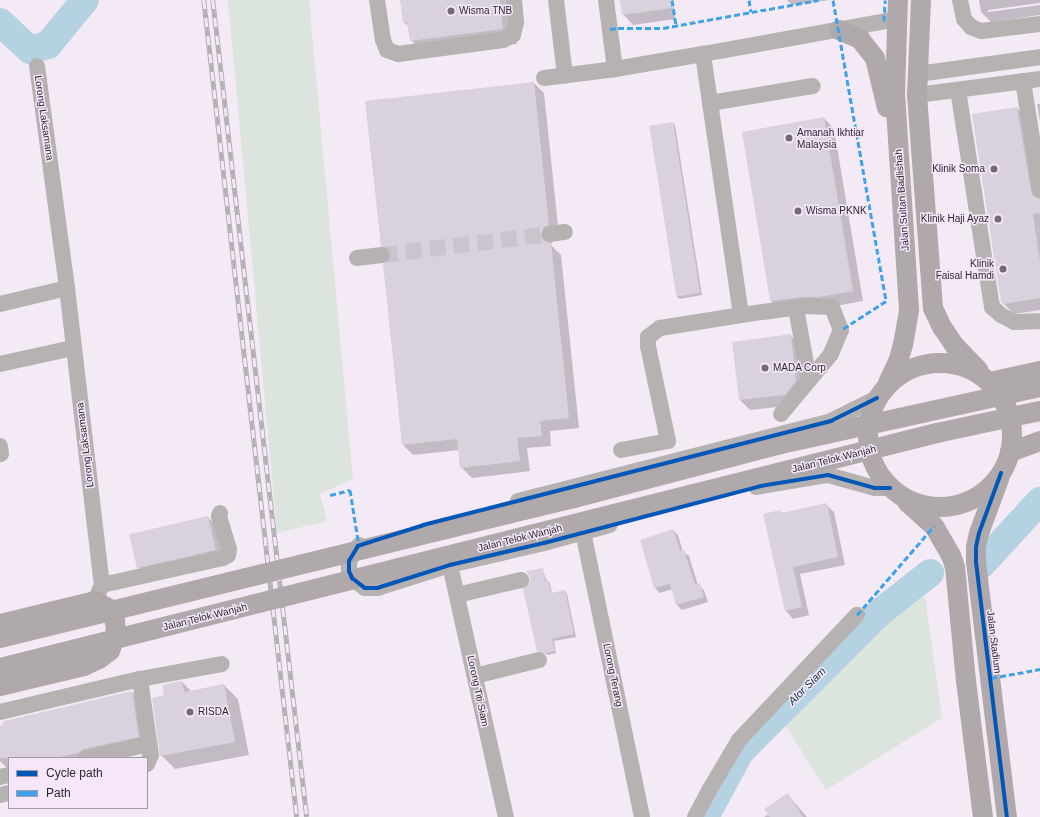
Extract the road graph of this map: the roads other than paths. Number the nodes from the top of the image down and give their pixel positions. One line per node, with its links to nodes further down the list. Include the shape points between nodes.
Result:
1 (377, 0): 2 (street, via 386,50 398,54 503,40 514,35)
2 (514, 0)
3 (556, 0): 15 (street)
4 (606, 0): 13 (street)
5 (922, 0): 14 (main road)
6 (960, 0): 8 (street, via 964,19 971,27 981,31)
7 (897, 10): 9 (street); 23 (main road, Jalan Sultan Badlishah, via 894,93)
8 (1040, 24)
9 (839, 30): 10 (street); 23 (main road, via 860,39 875,58)
10 (703, 54): 13 (street); 22 (street)
11 (1040, 57): 14 (street)
12 (37, 66): 27 (street, Lorong Laksamana)
13 (615, 69): 15 (street)
14 (918, 74): 21 (main road)
15 (565, 75): 16 (street)
16 (544, 78)
17 (1040, 79): 18 (street)
18 (1023, 81): 20 (street); 24 (street)
19 (812, 86): 22 (street)
20 (958, 90): 21 (street); 31 (street, via 992,307 1014,322)
21 (917, 95): 35 (main road, via 933,308 954,345)
22 (710, 103): 30 (street)
23 (899, 157): 38 (main road, Jalan Sultan Badlishah, via 909,310 898,362)
24 (1040, 190)
25 (382, 255): 26 (street)
26 (357, 258)
27 (67, 288): 28 (street); 32 (street, Lorong Laksamana)
28 (0, 304)
29 (796, 308): 30 (street); 36 (street); 36 (street, via 832,307 840,330 831,354)
30 (741, 316): 42 (street, via 660,328 648,337 668,441)
31 (1040, 321)
32 (73, 348): 33 (street); 50 (street, Lorong Laksamana)
33 (0, 364)
34 (1040, 371): 35 (main road)
35 (986, 379): 38 (main road, via 969,368 953,363 936,362 905,371 892,380); 43 (main road, Jalan Stadium, via 1007,408 1012,427)
36 (809, 380): 40 (street)
37 (1040, 387): 54 (main road, bridge, via 781,444 574,498)
38 (879, 396): 45 (main road, via 868,421 868,446 875,469); 48 (street, via 831,421 424,525 359,546 349,561 349,571 352,578 365,588 377,588)
39 (1040, 411): 57 (main road, Jalan Telok Wanjah, bridge, via 921,437)
40 (781, 414)
41 (1040, 441): 43 (main road)
42 (621, 450)
43 (1010, 452): 44 (main road, Jalan Stadium)
44 (1001, 473): 45 (main road, via 986,490 967,502 946,507 924,506); 69 (main road, Jalan Stadium, via 979,533 976,562)
45 (896, 493): 47 (street, via 828,475 761,486); 68 (main road, via 934,526 955,566)
46 (220, 513): 50 (street, via 229,549 228,555)
47 (583, 532): 48 (street); 66 (street, Lorong Terang)
48 (450, 565): 51 (street, Lorong Titi Siam)
49 (521, 580): 51 (street)
50 (98, 593): 53 (main road); 60 (main road, via 115,621 116,635 110,651 84,666)
51 (457, 595): 58 (street, Lorong Titi Siam)
52 (857, 615): 67 (street, via 739,740)
53 (0, 624)
54 (0, 638)
55 (539, 660): 58 (street)
56 (222, 664): 59 (street)
57 (0, 668)
58 (475, 676): 65 (street, Lorong Titi Siam)
59 (144, 679): 61 (street); 62 (street)
60 (0, 686)
61 (0, 712)
62 (149, 744): 63 (street); 64 (street)
63 (90, 757)
64 (148, 762)
65 (506, 817)
66 (642, 817)
67 (695, 817)
68 (983, 817)
69 (1007, 817)

